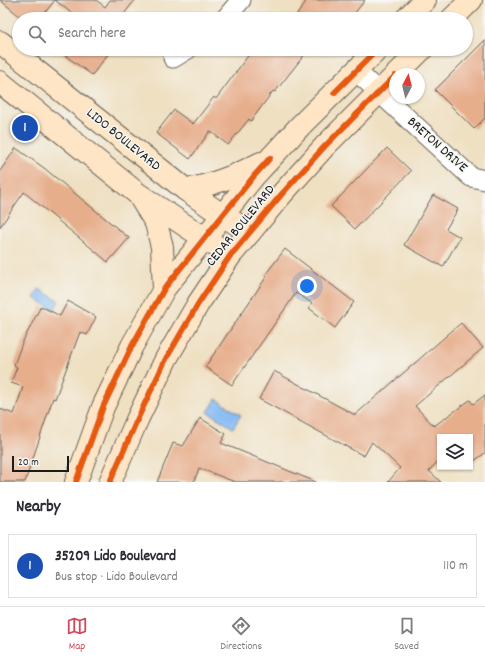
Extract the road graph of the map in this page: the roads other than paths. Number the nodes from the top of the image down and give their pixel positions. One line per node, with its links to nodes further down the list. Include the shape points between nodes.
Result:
1 (240, 0): 4 (street)
2 (425, 0): 5 (street)
3 (471, 0): 6 (street)
4 (231, 12)
5 (413, 12)
6 (459, 12)
7 (0, 42): 8 (street, LIDO BOULEVARD)
8 (12, 52)
9 (18, 56): 19 (street, LIDO BOULEVARD)
10 (371, 56): 13 (street, CEDAR BOULEVARD)
11 (415, 56): 12 (street, CEDAR BOULEVARD)
12 (403, 68)
13 (356, 71): 16 (street, BRETON DRIVE); 17 (street, CEDAR BOULEVARD)
14 (0, 82): 20 (street)
15 (389, 82): 16 (street, CEDAR BOULEVARD)
16 (379, 92): 18 (street, BRETON DRIVE, via 471,177); 22 (street, CEDAR BOULEVARD, via 325,146)
17 (270, 158): 19 (street, via 210,186); 21 (street, CEDAR BOULEVARD)
18 (485, 180)
19 (186, 190): 21 (street, LIDO BOULEVARD)
20 (138, 194): 23 (street); 25 (street, via 156,223 162,247)
21 (222, 215): 22 (street, LIDO BOULEVARD); 23 (street, CEDAR BOULEVARD)
22 (250, 232): 24 (street, CEDAR BOULEVARD)
23 (205, 238): 24 (street); 25 (street, CEDAR BOULEVARD)
24 (230, 256): 27 (street, CEDAR BOULEVARD, via 166,359)
25 (164, 289): 26 (street, CEDAR BOULEVARD, via 132,346 103,407)
26 (76, 482)
27 (110, 482)

